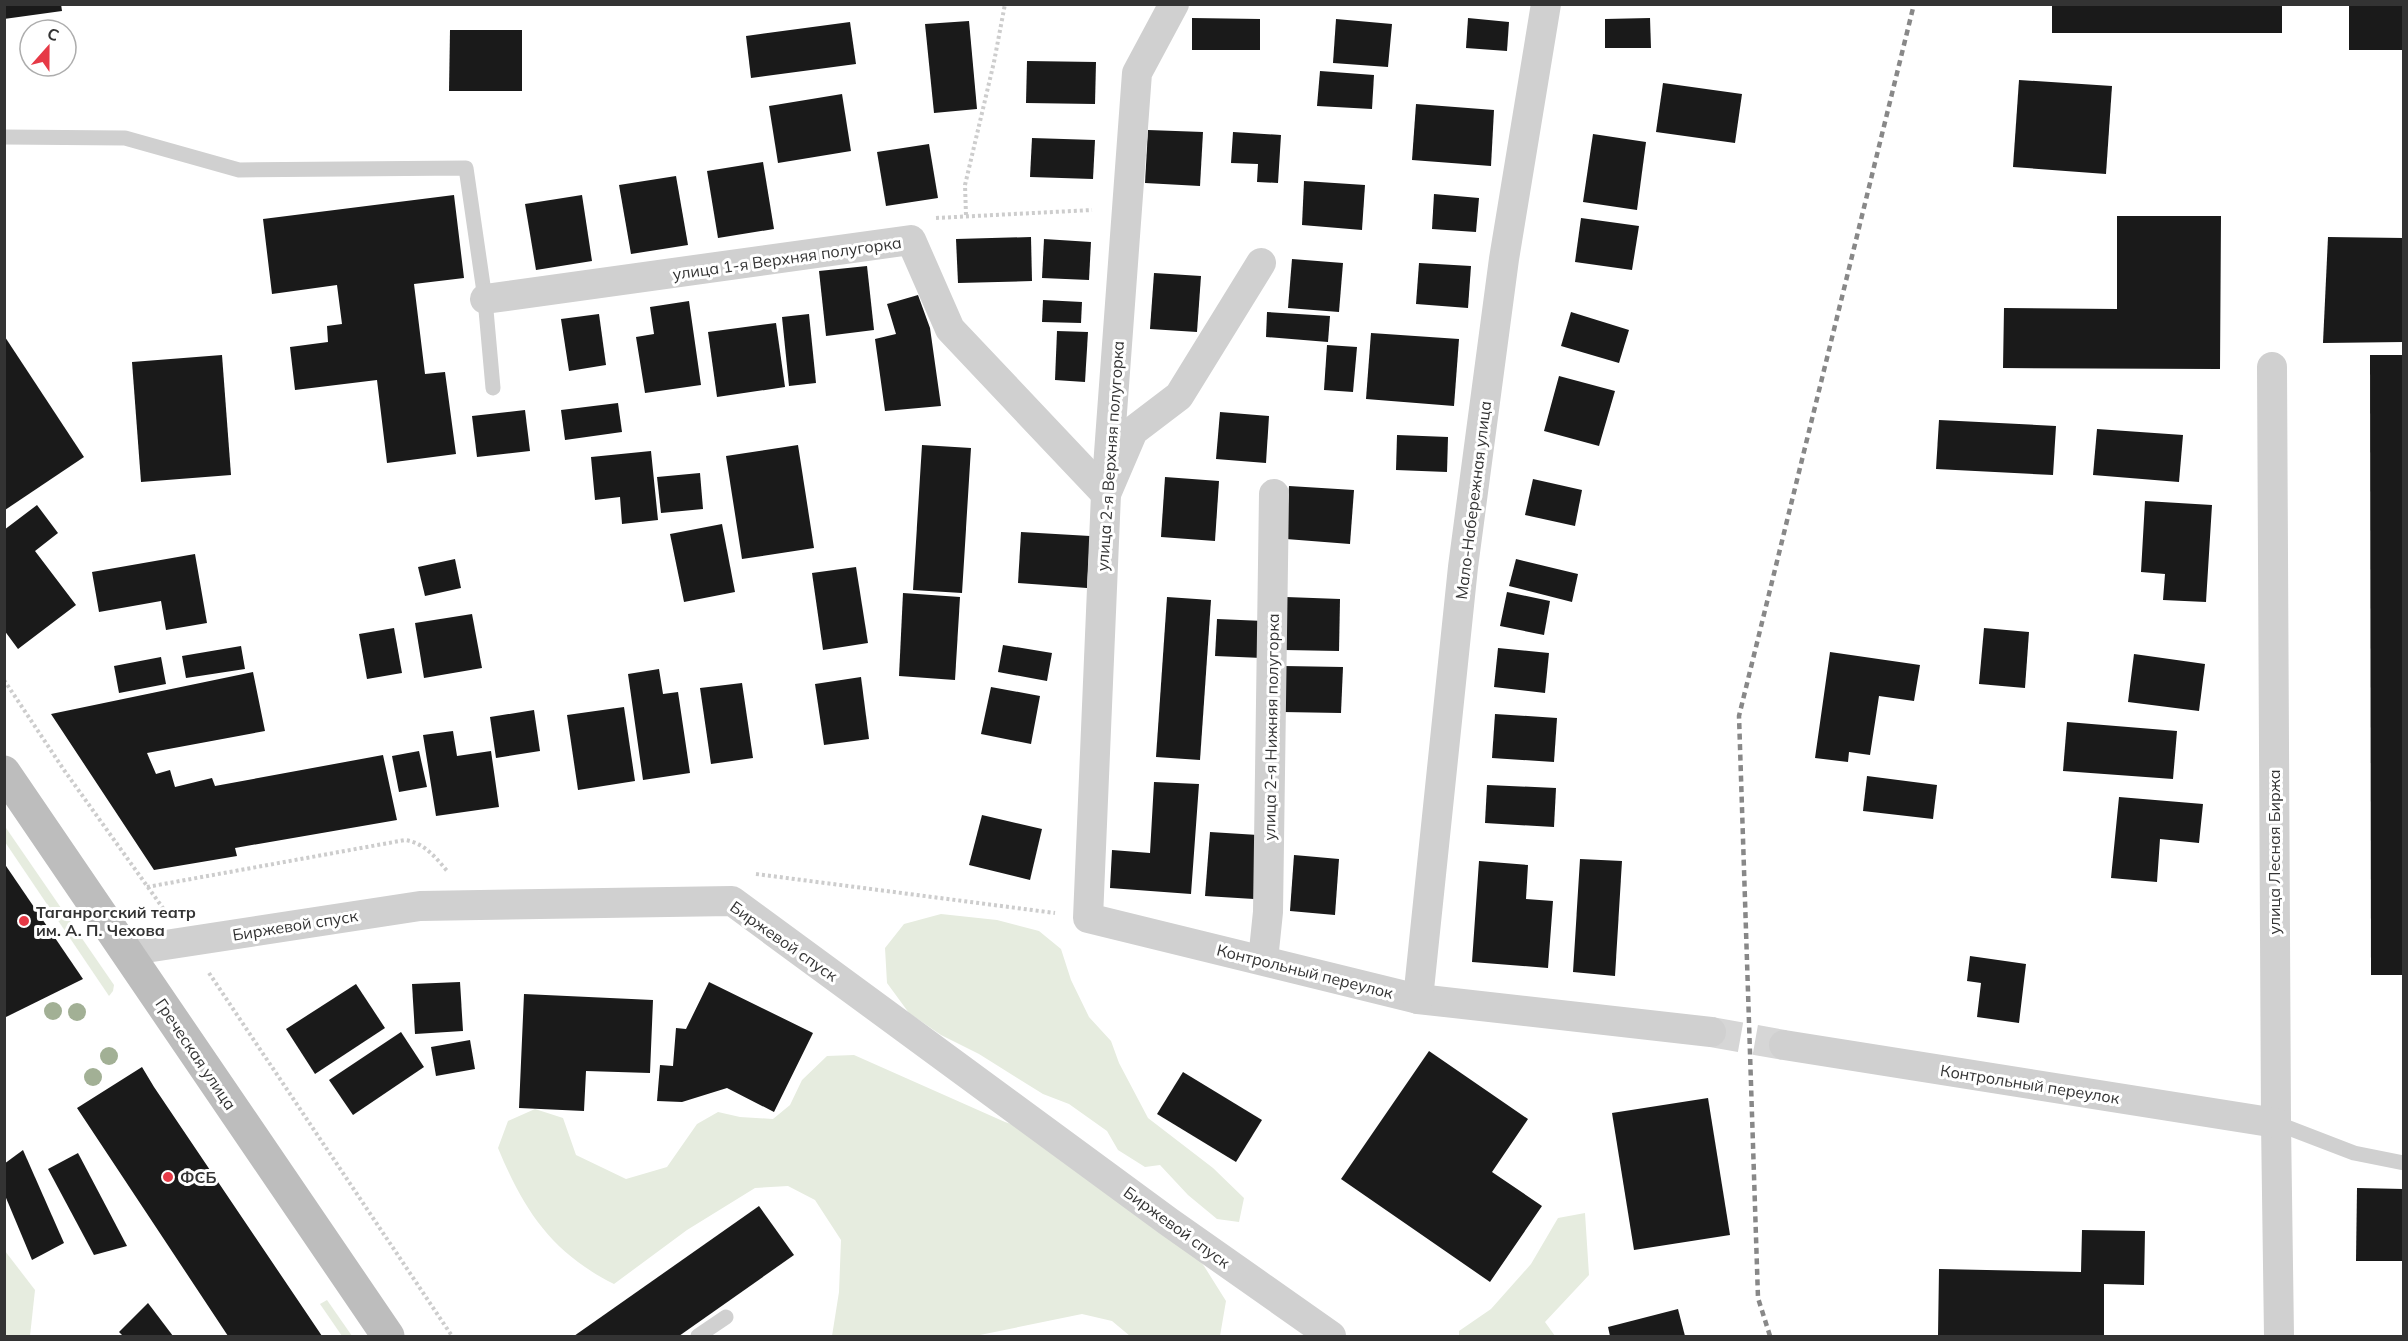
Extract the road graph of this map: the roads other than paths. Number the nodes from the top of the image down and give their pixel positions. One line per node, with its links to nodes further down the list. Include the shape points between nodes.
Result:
1 (1174, 4): 8 (street, улица 2-я Верхняя полугорка, via 1137,73)
2 (1546, 4): 14 (street, Мало-Набережная улица, via 1504,259 1463,567)
3 (4, 138): 5 (lane, via 124,138 239,170 466,168)
4 (1261, 262): 8 (street, via 1179,396 1133,431)
5 (485, 299): 7 (lane); 8 (street, улица 1-я Верхняя полугорка, via 910,240 950,329)
6 (2272, 367): 17 (street, улица Лесная Биржа)
7 (493, 388)
8 (1106, 494): 11 (street, улица 2-я Верхняя полугорка)
9 (1274, 494): 13 (street, улица 2-я Нижняя полугорка, via 1268,900)
10 (4, 772): 12 (main road, Греческая улица)
11 (1088, 918): 13 (street, Контрольный переулок)
12 (126, 951): 20 (main road, Греческая улица); 22 (street, Биржевой спуск, via 420,906 732,901)
13 (1263, 960): 14 (street, Контрольный переулок)
14 (1418, 999): 15 (street, Контрольный переулок)
15 (1711, 1032)
16 (1784, 1045): 17 (street, Контрольный переулок)
17 (2276, 1124): 18 (lane, via 2354,1153); 23 (street, улица Лесная Биржа)
18 (2403, 1163)
19 (726, 1317): 21 (lane)
20 (388, 1336)
21 (699, 1336)
22 (1330, 1336)
23 (2279, 1336)

